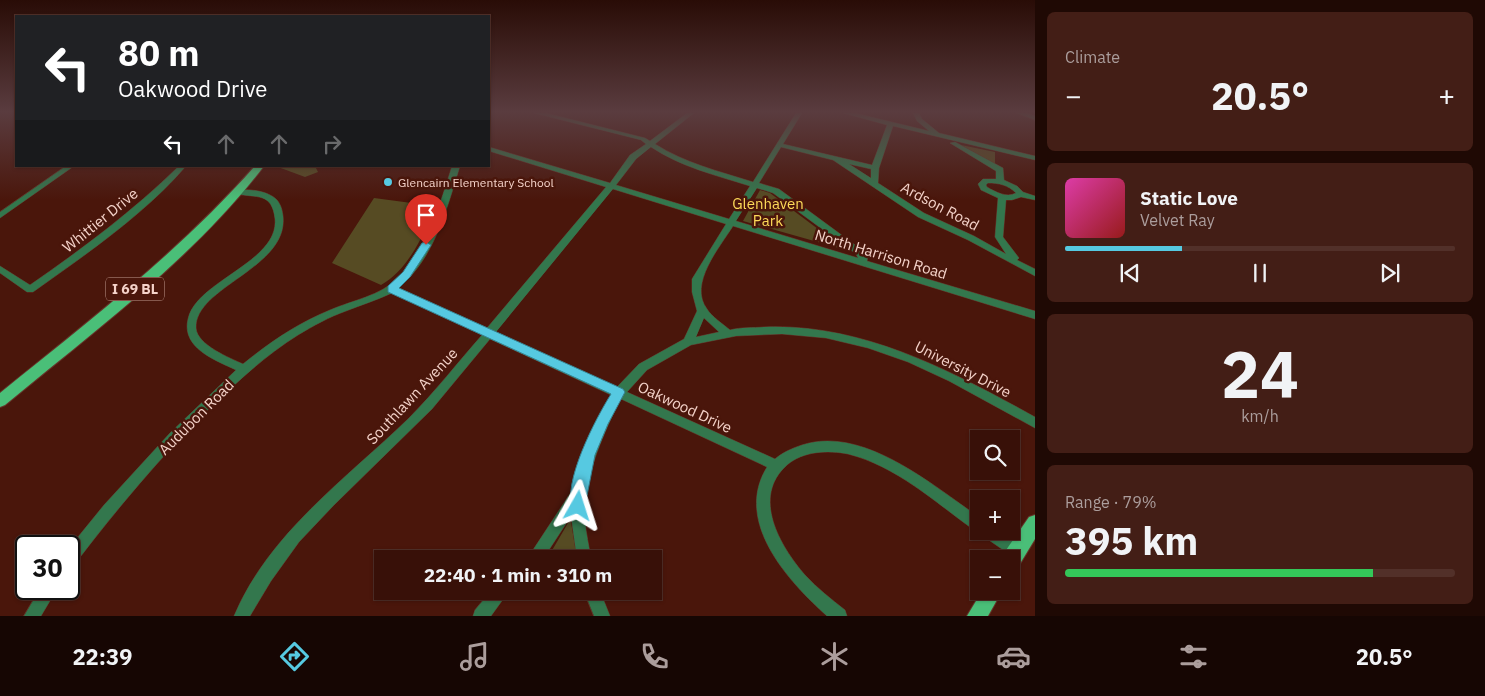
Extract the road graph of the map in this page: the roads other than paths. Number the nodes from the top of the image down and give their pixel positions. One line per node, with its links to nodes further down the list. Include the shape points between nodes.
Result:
1 (782, 142): 6 (street)
2 (884, 142): 15 (street)
3 (951, 142): 16 (street)
4 (964, 142): 8 (street)
5 (650, 143): 18 (street, via 689,166); 20 (street, Southlawn Avenue, via 633,157)
6 (780, 145): 9 (street, Ardson Road); 18 (street)
7 (490, 149): 20 (street, North Harrison Road)
8 (1001, 150): 10 (street); 16 (street)
9 (835, 158): 15 (street, Ardson Road); 19 (street, Ardson Road)
10 (1035, 158)
11 (70, 167): 25 (street)
12 (182, 167): 31 (street, Whittier Drive, via 97,242 30,290)
13 (259, 167): 21 (main road, I 69 BL)
14 (456, 167): 33 (street, via 426,245)
15 (875, 168): 19 (street)
16 (1000, 170): 17 (street)
17 (1000, 182): 22 (street); 23 (street, via 986,181 982,186)
18 (754, 184): 26 (street); 29 (street, via 782,194 859,252 863,256)
19 (874, 185): 28 (street, Ardson Road, via 921,215)
20 (611, 186): 26 (street, North Harrison Road); 36 (street, Southlawn Avenue)
21 (239, 192): 39 (street, Audubon Road, via 272,199 280,213 278,237 271,247 227,281 196,312 190,329 201,345); 41 (main road, I 69 BL, via 172,258)
22 (1020, 194): 23 (street); 24 (street)
23 (1002, 197): 27 (street)
24 (1035, 198)
25 (0, 216)
26 (731, 222): 29 (street, North Harrison Road); 34 (street, via 695,282)
27 (999, 237): 28 (street, via 987,241); 30 (street)
28 (971, 238): 30 (street, Ardson Road)
29 (862, 262): 35 (street, North Harrison Road)
30 (1020, 265): 32 (street, Ardson Road)
31 (0, 269)
32 (1035, 273)
33 (392, 289): 36 (street, Oakwood Drive); 39 (street, via 326,315 284,339)
34 (702, 311): 37 (street); 38 (street)
35 (1035, 315)
36 (489, 333): 40 (street, Oakwood Drive); 58 (street, Southlawn Avenue, via 402,434 314,514 293,538)
37 (727, 333): 38 (street, University Drive); 42 (street, University Drive, via 796,330 882,348 959,380)
38 (688, 342): 40 (street, University Drive, via 643,367)
39 (244, 369): 48 (street, Audubon Road, via 146,468)
40 (619, 392): 43 (street, Oakwood Drive); 44 (street, University Drive, via 601,422)
41 (0, 401)
42 (1035, 424)
43 (776, 465): 45 (street, via 794,452 810,448 828,447 864,454 906,474); 61 (street, via 764,483 762,504 768,528 780,552 800,579)
44 (579, 491): 49 (street); 50 (street, via 578,521)
45 (970, 519)
46 (1035, 523): 52 (main road)
47 (997, 540): 51 (street)
48 (80, 545)
49 (541, 550)
50 (583, 550)
51 (1008, 550)
52 (1018, 550)
53 (42, 600): 57 (street)
54 (494, 600): 59 (street)
55 (596, 600): 60 (street)
56 (987, 600): 62 (main road)
57 (32, 616)
58 (242, 616)
59 (481, 616)
60 (602, 616)
61 (839, 616)
62 (977, 616)

